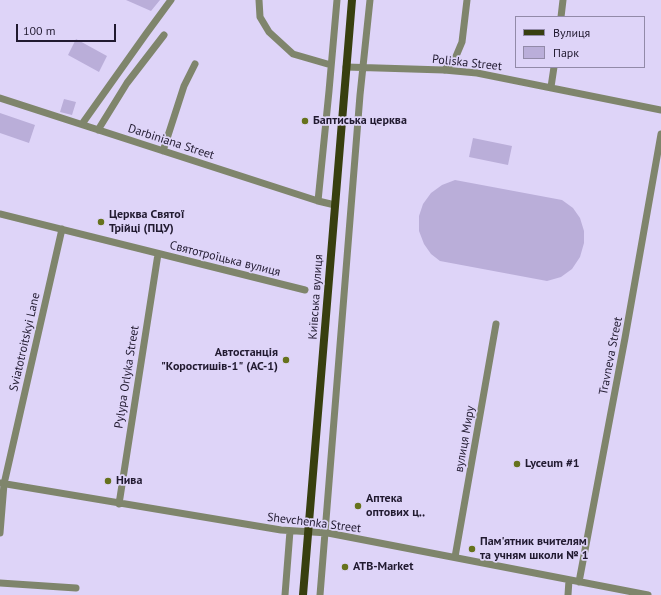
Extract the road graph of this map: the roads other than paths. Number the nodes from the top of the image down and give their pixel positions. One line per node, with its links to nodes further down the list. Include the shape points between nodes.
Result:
1 (171, 0): 19 (street)
2 (259, 0): 11 (street, via 260,17 269,32 293,54)
3 (337, 0): 11 (street)
4 (352, 0): 12 (main road, Київська вулиця)
5 (370, 0): 13 (street)
6 (467, 0): 15 (street, via 462,42 454,61)
7 (563, 0): 8 (street)
8 (561, 16)
9 (164, 35): 20 (street, via 127,83)
10 (195, 64): 22 (street, via 184,86)
11 (331, 65): 23 (street)
12 (346, 67): 13 (street, Poliska Street); 24 (main road, Київська вулиця)
13 (364, 67): 15 (street, Poliska Street); 35 (street)
14 (554, 68): 16 (street)
15 (444, 70): 16 (street, Poliska Street, via 477,73)
16 (551, 87): 18 (street, Poliska Street)
17 (0, 98): 19 (street, Darbiniana Street)
18 (661, 110)
19 (82, 124): 20 (street, Darbiniana Street)
20 (98, 130): 22 (street, Darbiniana Street)
21 (661, 134): 38 (street, Travneva Street, via 627,331)
22 (163, 151): 23 (street, Darbiniana Street)
23 (318, 202): 24 (street, Darbiniana Street)
24 (335, 205): 33 (main road, Київська вулиця)
25 (0, 214): 26 (street, Святотроїцька вулиця)
26 (62, 229): 27 (street, Святотроїцька вулиця); 30 (street, Sviatotroitskyi Lane)
27 (158, 254): 28 (street, Святотроїцька вулиця); 31 (street, Pylypa Orlyka Street)
28 (305, 290)
29 (496, 324): 36 (street, вулиця Миру)
30 (2, 484): 31 (street, Shevchenka Street); 34 (street, Sviatotroitskyi Lane)
31 (118, 504): 32 (street, Shevchenka Street)
32 (290, 531): 33 (street, Shevchenka Street); 41 (street)
33 (308, 532): 35 (street, Shevchenka Street); 42 (main road, Київська вулиця)
34 (0, 533)
35 (325, 533): 36 (street, Shevchenka Street); 43 (street)
36 (455, 557): 37 (street, Shevchenka Street)
37 (569, 580): 38 (street, Shevchenka Street); 44 (street)
38 (579, 582): 45 (street, Shevchenka Street)
39 (0, 583): 40 (street)
40 (76, 588)
41 (285, 595)
42 (303, 595)
43 (320, 595)
44 (568, 595)
45 (648, 595)

